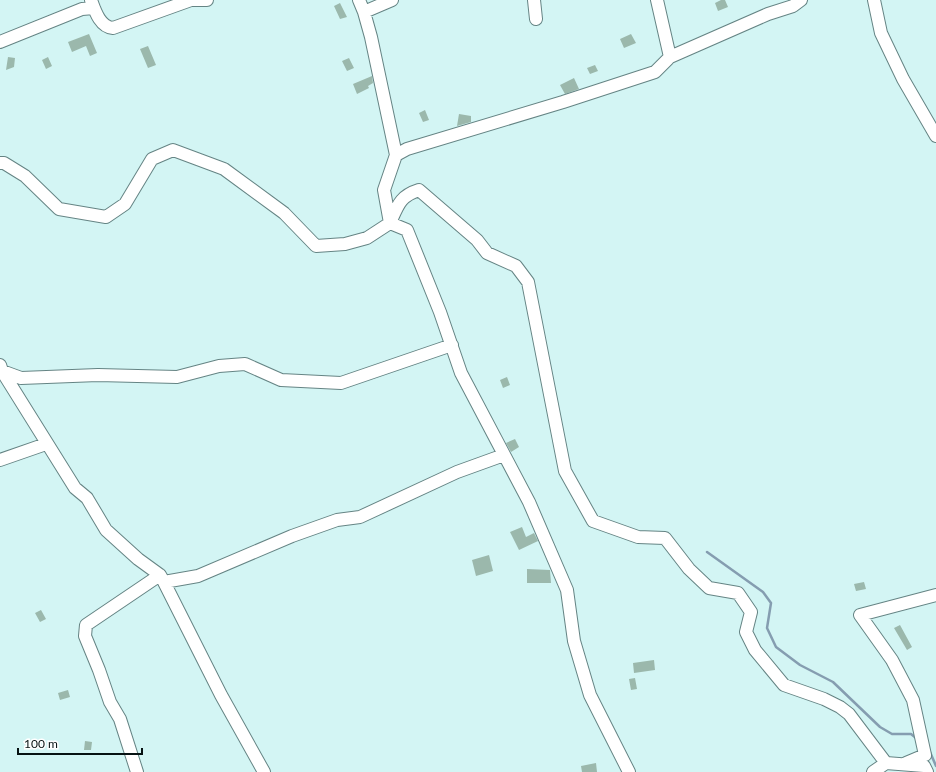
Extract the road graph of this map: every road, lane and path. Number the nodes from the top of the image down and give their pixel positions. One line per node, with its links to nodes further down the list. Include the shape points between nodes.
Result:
1 (207, 0): 8 (street, via 191,0 113,28 100,21)
2 (359, 0): 9 (street)
3 (392, 0): 9 (street)
4 (534, 0): 10 (street)
5 (657, 0): 12 (street)
6 (801, 0): 12 (street, via 793,6 768,14)
7 (874, 0): 13 (street, via 881,33 903,79)
8 (92, 4): 11 (street)
9 (364, 12): 14 (street)
10 (536, 19)
11 (0, 42)
12 (670, 57): 14 (street, via 655,72 556,105 407,149)
13 (936, 136)
14 (396, 155): 16 (street, via 384,190)
15 (0, 163): 16 (street, via 25,176 59,209 106,217 125,204 152,159 173,150 224,169 284,213 316,246 345,244 367,238)
16 (390, 222): 17 (street, via 407,230); 24 (street, via 399,202 419,190 477,240 486,253 516,266 528,282 565,472 593,521 638,537 665,538 689,569 709,588 738,593 751,612 746,632 755,650 784,685 824,699 850,714)
17 (452, 345): 18 (street, via 341,383 281,380 244,364 219,366 176,377 98,375 21,378); 20 (street, via 461,373)
18 (1, 368): 19 (street)
19 (46, 444): 21 (street); 22 (street, via 75,488 87,498 106,530)
20 (504, 455): 22 (street, via 457,472 360,517 337,520 292,536 198,576); 28 (street, via 529,502 567,590 574,641 590,695)
21 (0, 460)
22 (162, 578): 26 (street, via 86,625 85,636 110,702 120,719); 27 (street, via 221,695)
23 (936, 595): 25 (street, via 860,616 892,660 913,700 925,756)
24 (886, 763): 25 (street); 29 (street)
25 (904, 764): 30 (street, via 924,766)
26 (137, 772)
27 (264, 772)
28 (629, 772)
29 (872, 772)
30 (927, 772)

